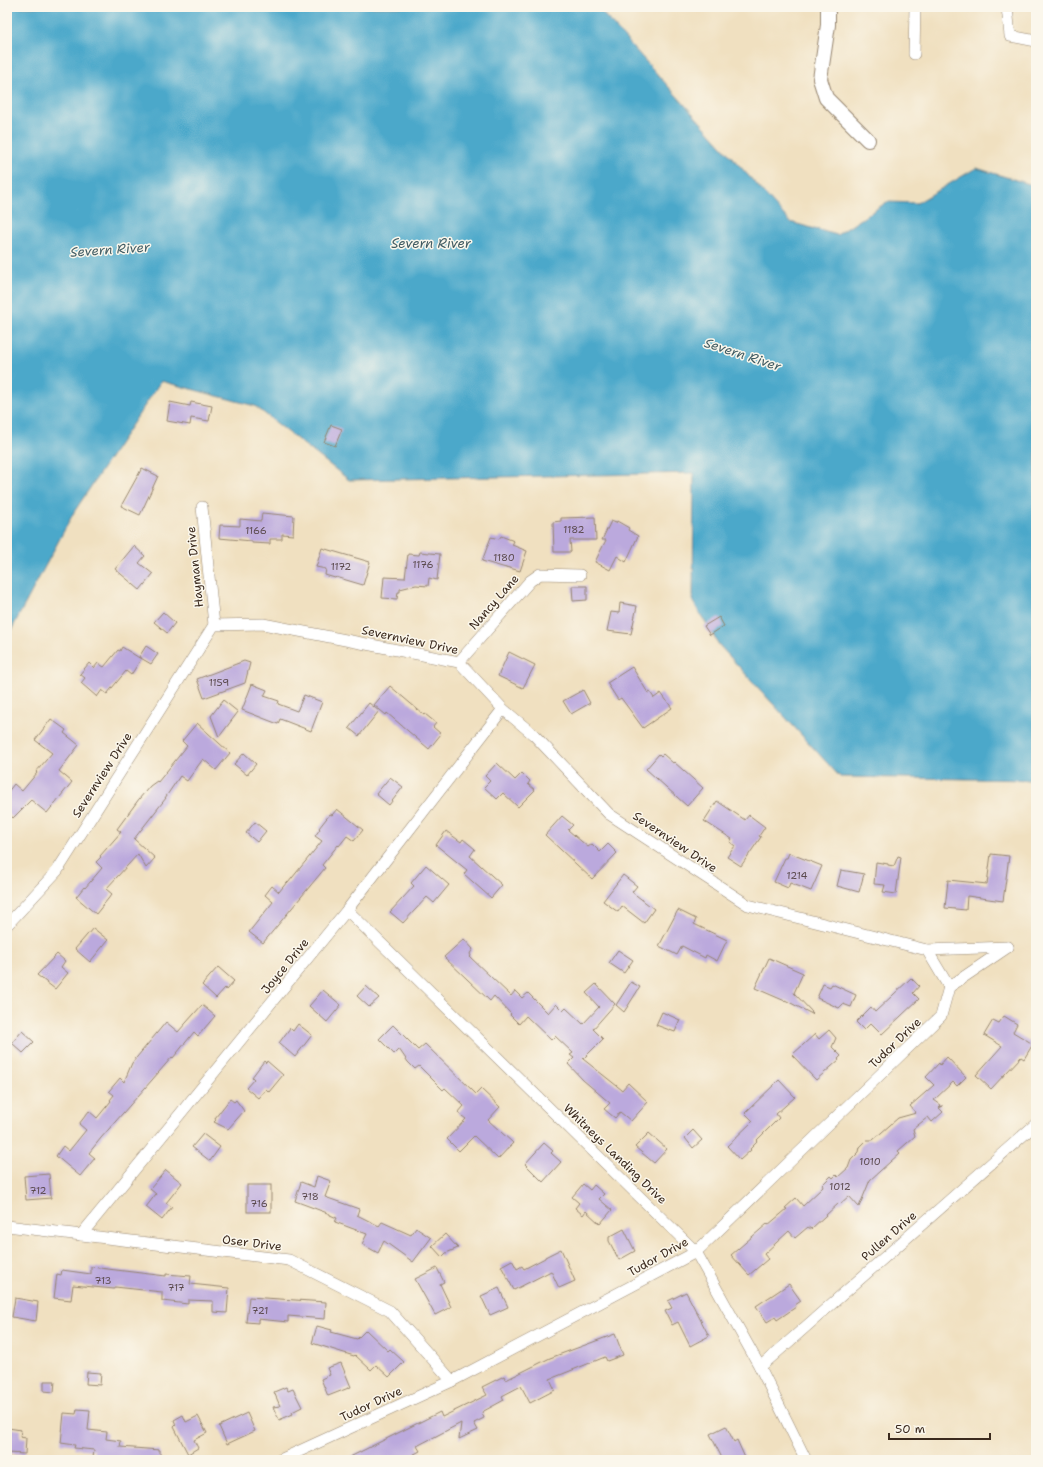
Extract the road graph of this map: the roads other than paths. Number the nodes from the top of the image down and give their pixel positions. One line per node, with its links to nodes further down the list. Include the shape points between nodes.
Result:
1 (828, 7): 6 (street, via 820,79 826,98)
2 (915, 7): 5 (street)
3 (1007, 7): 4 (street, via 1010,36)
4 (1036, 41)
5 (914, 54)
6 (868, 140)
7 (202, 507): 9 (street, Hayman Drive)
8 (580, 575): 10 (street, Nancy Lane, via 540,574 530,581)
9 (214, 625): 10 (street, Severnview Drive, via 263,624); 13 (street, Severnview Drive, via 57,871)
10 (459, 662): 11 (street, Severnview Drive)
11 (503, 709): 12 (street, Joyce Drive); 14 (street, Severnview Drive, via 534,735 609,814 748,905)
12 (347, 910): 18 (street, Joyce Drive); 19 (street, Whitneys Landing Drive)
13 (7, 925)
14 (927, 950): 15 (street); 15 (street, Severnview Drive, via 1008,947)
15 (949, 987): 19 (street, Tudor Drive, via 942,1016)
16 (1036, 1124): 20 (street, Pullen Drive)
17 (7, 1226): 18 (street, Oser Drive)
18 (82, 1235): 21 (street, Oser Drive, via 289,1260 390,1311)
19 (696, 1252): 20 (street, Whitneys Landing Drive); 21 (street, Tudor Drive)
20 (760, 1367): 23 (street, Whitneys Landing Drive)
21 (452, 1381): 22 (street, Tudor Drive)
22 (280, 1460)
23 (806, 1460)

